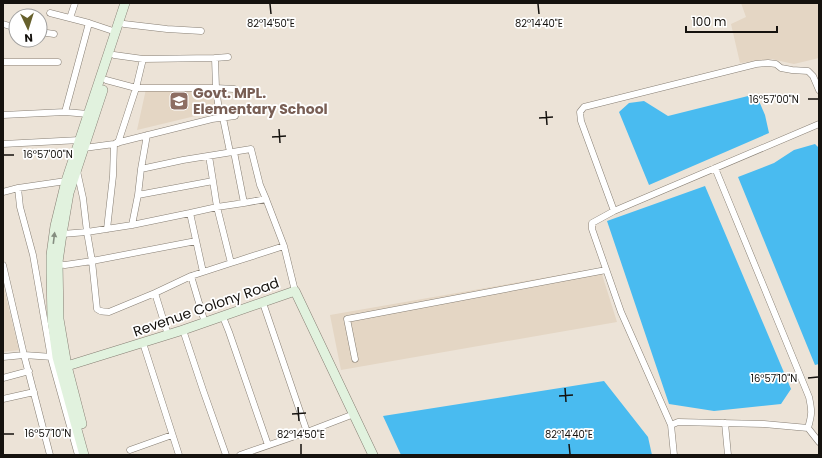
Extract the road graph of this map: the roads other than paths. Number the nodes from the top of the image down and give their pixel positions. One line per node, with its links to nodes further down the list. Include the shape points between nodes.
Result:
1 (75, 3): 5 (street)
2 (125, 3): 9 (street)
3 (132, 3): 7 (street)
4 (50, 13): 5 (street)
5 (70, 18): 6 (street)
6 (89, 23): 9 (street); 23 (street)
7 (124, 24): 8 (street); 12 (street)
8 (201, 31)
9 (116, 32): 24 (street)
10 (48, 33): 11 (street)
11 (54, 34)
12 (114, 55): 15 (street); 18 (street)
13 (228, 57): 14 (street)
14 (215, 58): 15 (street); 20 (street)
15 (143, 59): 19 (street)
16 (3, 62): 17 (street)
17 (58, 62)
18 (106, 80): 19 (street); 32 (street)
19 (136, 88): 20 (street); 30 (street)
20 (216, 88): 21 (street); 27 (street)
21 (234, 89)
22 (819, 90): 46 (street, via 814,76 808,71 781,68 768,63 584,107 580,112 581,122)
23 (66, 112): 24 (street); 25 (street)
24 (88, 114): 32 (street)
25 (3, 115)
26 (235, 116): 27 (street)
27 (222, 118): 29 (street); 33 (street)
28 (819, 124): 35 (street)
29 (147, 135): 30 (street); 37 (street)
30 (116, 143): 32 (street); 49 (street)
31 (3, 144): 32 (street)
32 (82, 144): 36 (street); 39 (street)
33 (232, 152): 34 (street); 43 (street, via 251,149); 44 (street)
34 (209, 156): 37 (street); 38 (street)
35 (715, 168): 46 (street); 81 (street, via 809,397 812,414)
36 (77, 169): 39 (street); 50 (street)
37 (141, 169): 42 (street)
38 (213, 181): 42 (street); 45 (street)
39 (69, 182): 40 (street); 51 (street); 71 (street, one-way to 39, via 52,320 51,255 55,226)
40 (18, 188): 41 (street); 71 (street, via 20,208)
41 (3, 192)
42 (138, 195): 48 (street)
43 (266, 199): 44 (street); 53 (street)
44 (244, 203): 45 (street)
45 (217, 208): 47 (street); 55 (street)
46 (614, 211): 58 (street, via 592,223)
47 (190, 213): 48 (street); 52 (street)
48 (132, 224): 49 (street)
49 (107, 229): 50 (street)
50 (87, 232): 51 (street); 54 (street)
51 (62, 234): 56 (street)
52 (196, 241): 54 (street); 59 (street)
53 (284, 246): 55 (street); 61 (street)
54 (92, 261): 56 (street); 62 (street, via 100,311 109,312)
55 (232, 263): 59 (street)
56 (58, 264): 71 (street)
57 (3, 265): 69 (street)
58 (606, 270): 72 (street, via 347,319); 80 (street, via 621,312)
59 (203, 272): 60 (street)
60 (191, 276): 62 (street); 65 (street)
61 (295, 292): 63 (street, Revenue Colony Road); 78 (street, Revenue Colony Road)
62 (155, 293): 67 (street)
63 (263, 303): 64 (street, Revenue Colony Road); 82 (street)
64 (223, 317): 65 (street, Revenue Colony Road); 85 (street)
65 (204, 323): 66 (street, Revenue Colony Road)
66 (183, 330): 67 (street, Revenue Colony Road); 92 (street)
67 (168, 335): 68 (street, Revenue Colony Road)
68 (143, 343): 73 (street, Revenue Colony Road); 83 (street)
69 (24, 355): 70 (street); 71 (street); 74 (street)
70 (3, 357)
71 (58, 357): 73 (street); 88 (street); 89 (street)
72 (355, 359)
73 (67, 366): 90 (street)
74 (29, 371): 75 (street); 76 (street)
75 (3, 378)
76 (34, 392): 77 (street); 87 (street)
77 (3, 399)
78 (354, 414): 82 (street); 94 (street, Revenue Colony Road)
79 (725, 423): 80 (street, via 678,422); 81 (street); 96 (street)
80 (670, 425): 95 (street)
81 (808, 428): 84 (street)
82 (307, 432): 85 (street)
83 (172, 435): 86 (street); 91 (street)
84 (819, 442)
85 (268, 445): 93 (street)
86 (130, 450)
87 (50, 455)
88 (78, 455)
89 (84, 455)
90 (90, 455)
91 (179, 455)
92 (226, 455)
93 (240, 455)
94 (373, 455)
95 (674, 455)
96 (728, 455)

